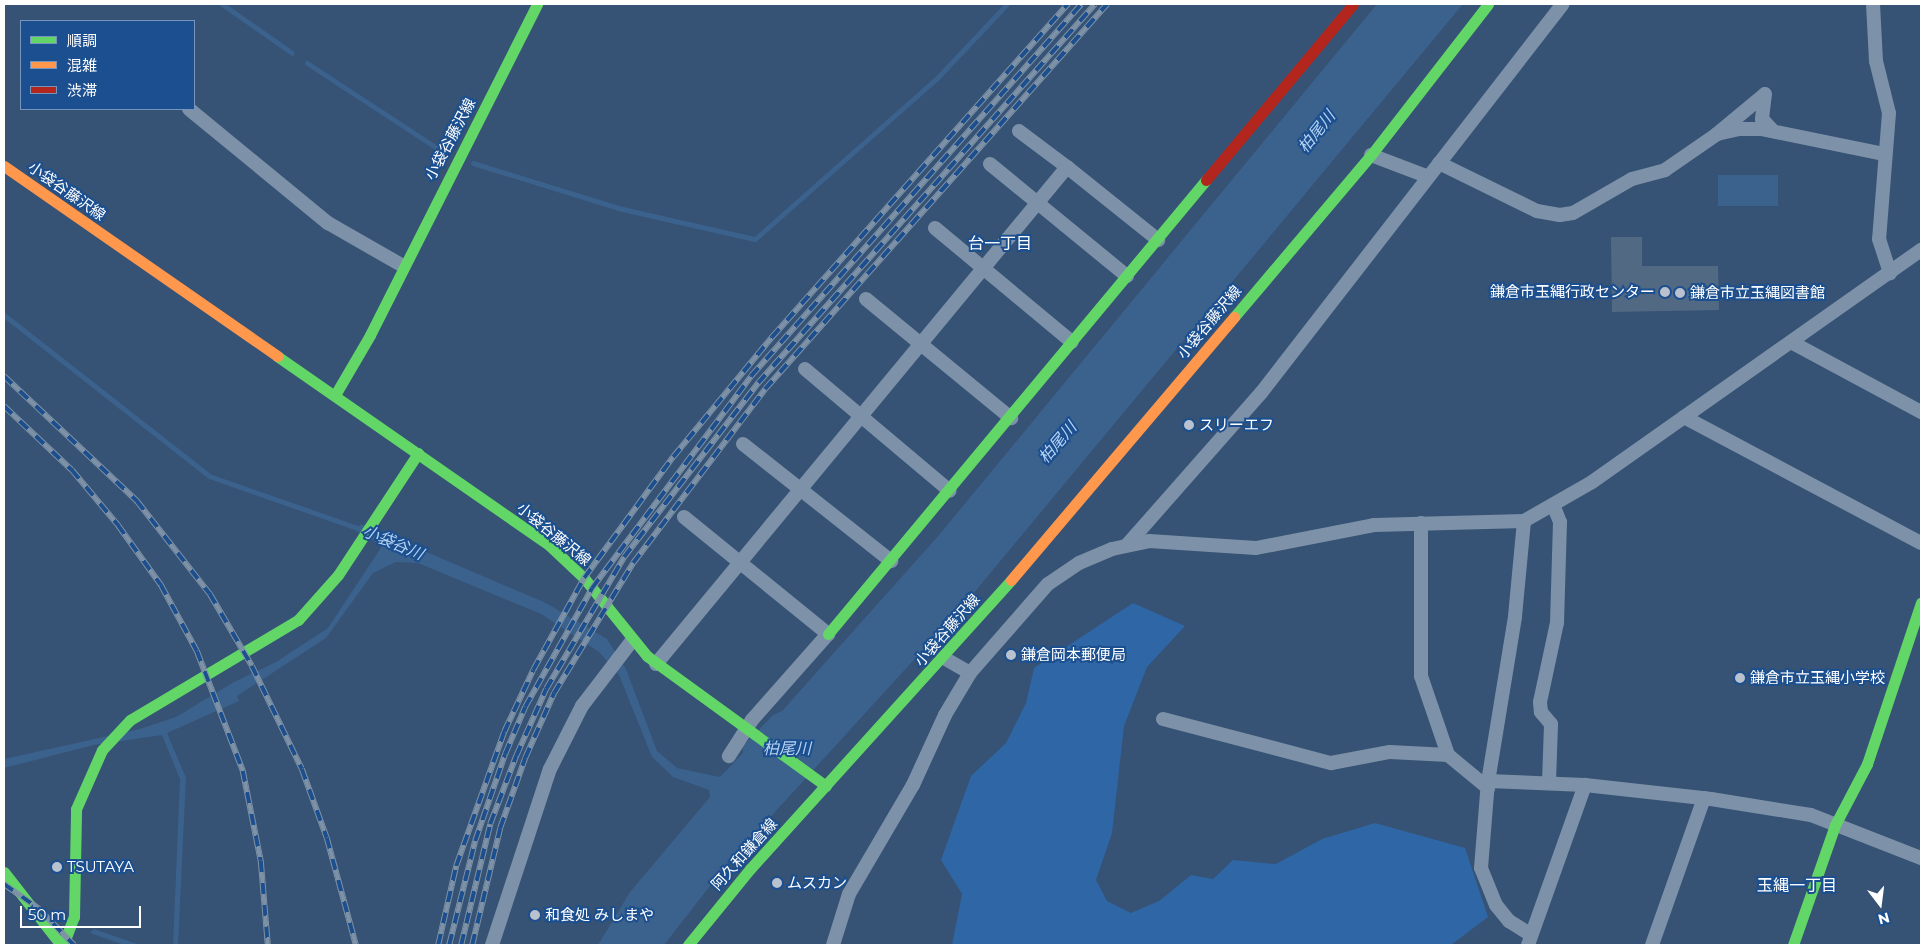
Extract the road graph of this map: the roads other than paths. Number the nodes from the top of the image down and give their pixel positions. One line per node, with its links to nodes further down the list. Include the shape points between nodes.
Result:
1 (537, 4): 21 (main road, 小袋谷藤沢線)
2 (1353, 4): 19 (main road)
3 (1488, 4): 11 (main road, 小袋谷藤沢線)
4 (1563, 4): 12 (street)
5 (1873, 4): 10 (street, via 1876,61 1889,113)
6 (190, 110): 21 (street, via 328,223)
7 (1019, 131): 15 (street)
8 (1772, 131): 9 (street, via 1739,129); 9 (street, via 1762,119 1765,94); 10 (street)
9 (1717, 134): 12 (street, via 1665,170 1632,179 1573,213 1560,215 1537,211)
10 (1884, 154): 23 (street, via 1879,239)
11 (1371, 155): 16 (street); 50 (main road, 小袋谷藤沢線)
12 (1439, 162): 16 (street)
13 (990, 164): 17 (street)
14 (4, 166): 30 (main road, 小袋谷藤沢線)
15 (1067, 167): 17 (street); 19 (street)
16 (1426, 176): 44 (street, via 1261,392)
17 (1038, 202): 22 (street); 24 (street)
18 (934, 228): 22 (street)
19 (1158, 240): 24 (main road)
20 (1921, 250): 23 (street)
21 (402, 266): 30 (main road, 小袋谷藤沢線, via 370,335)
22 (982, 269): 26 (street); 28 (street)
23 (1890, 273): 27 (street)
24 (1127, 276): 26 (main road)
25 (866, 299): 28 (street)
26 (1072, 342): 34 (main road)
27 (1791, 342): 31 (street); 33 (street)
28 (920, 346): 32 (street); 34 (street)
29 (805, 369): 32 (street)
30 (335, 395): 36 (main road, 小袋谷藤沢線)
31 (1921, 412)
32 (861, 414): 37 (street); 38 (street)
33 (1684, 417): 39 (street); 43 (street)
34 (1011, 418): 38 (main road)
35 (743, 444): 37 (street)
36 (418, 453): 49 (main road, 小袋谷藤沢線, via 550,546 584,578); 66 (main road, via 338,575 298,620 130,720 102,750 76,809 74,917)
37 (799, 487): 45 (street); 46 (street)
38 (950, 490): 46 (main road)
39 (1554, 506): 41 (street); 57 (street, via 1560,522 1557,623 1540,702 1541,712 1551,724)
40 (684, 516): 45 (street)
41 (1524, 521): 42 (street); 58 (street, via 1515,617)
42 (1421, 523): 44 (street, via 1374,526 1256,548 1149,541); 55 (street, via 1420,670)
43 (1921, 543)
44 (1127, 545): 52 (street, via 1078,563 1048,584)
45 (740, 561): 48 (street); 51 (street)
46 (892, 561): 48 (main road)
47 (1921, 603): 62 (main road, via 1867,764)
48 (828, 634): 54 (street)
49 (631, 642): 51 (main road, 小袋谷藤沢線); 67 (street, via 575,718 550,769)
50 (944, 658): 52 (street); 60 (main road, 小袋谷藤沢線)
51 (656, 664): 54 (main road, 小袋谷藤沢線)
52 (970, 673): 69 (street, via 945,715 913,785 849,894)
53 (1163, 720): 55 (street, via 1331,764 1390,752)
54 (748, 729): 56 (street); 60 (main road, 小袋谷藤沢線)
55 (1448, 755): 58 (street)
56 (729, 756)
57 (1549, 782): 58 (street); 59 (street)
58 (1488, 785): 65 (street, via 1481,868 1496,905)
59 (1585, 785): 61 (street); 65 (street)
60 (826, 786): 68 (main road, 阿久和鎌倉線, via 724,898)
61 (1704, 798): 62 (street, via 1811,815); 70 (street)
62 (1835, 825): 63 (street); 71 (main road)
63 (1921, 858)
64 (4, 872): 66 (main road)
65 (1530, 940)
66 (62, 945)
67 (492, 945)
68 (688, 945)
69 (833, 945)
70 (1652, 945)
71 (1793, 945)

